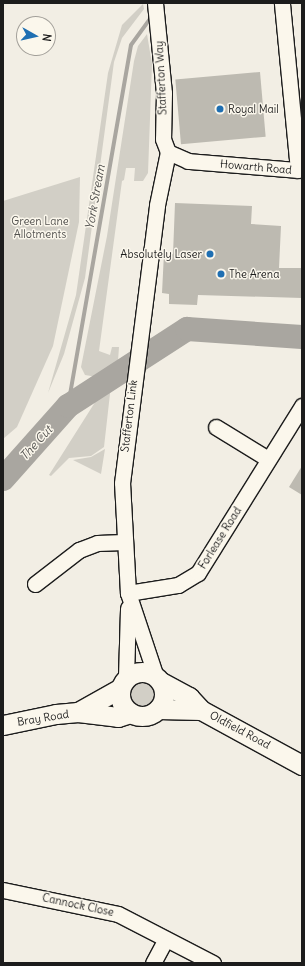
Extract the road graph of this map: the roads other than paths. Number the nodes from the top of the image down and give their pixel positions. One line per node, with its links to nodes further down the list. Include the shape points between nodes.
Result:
1 (155, 3): 3 (street, Stafferton Way, via 164,93 164,139)
2 (282, 3): 3 (street, Howarth Road, via 298,170 188,161)
3 (168, 152): 7 (street, Stafferton Link, via 157,206 129,409 122,483)
4 (302, 406): 6 (street, Forlease Road)
5 (216, 427): 6 (street)
6 (268, 459): 9 (street, Forlease Road, via 198,573 178,585)
7 (124, 542): 8 (street, via 97,543 79,550); 9 (street, Stafferton Link)
8 (35, 584)
9 (128, 593): 10 (street, Stafferton Link); 11 (street, via 129,657)
10 (158, 680): 11 (main road, via 138,672); 12 (main road, via 164,697); 13 (main road, Oldfield Road)
11 (123, 683): 14 (main road); 15 (main road, via 120,701)
12 (158, 709): 13 (main road); 15 (main road, via 144,716)
13 (201, 710): 17 (main road, Oldfield Road)
14 (78, 712): 15 (main road, Bray Road, via 118,717); 16 (main road, Bray Road)
15 (130, 713)
16 (3, 724)
17 (302, 765)
18 (3, 890): 19 (street, Cannock Close, via 118,914)
19 (166, 939): 20 (street); 21 (street, Cannock Close)
20 (153, 963)
21 (213, 963)

